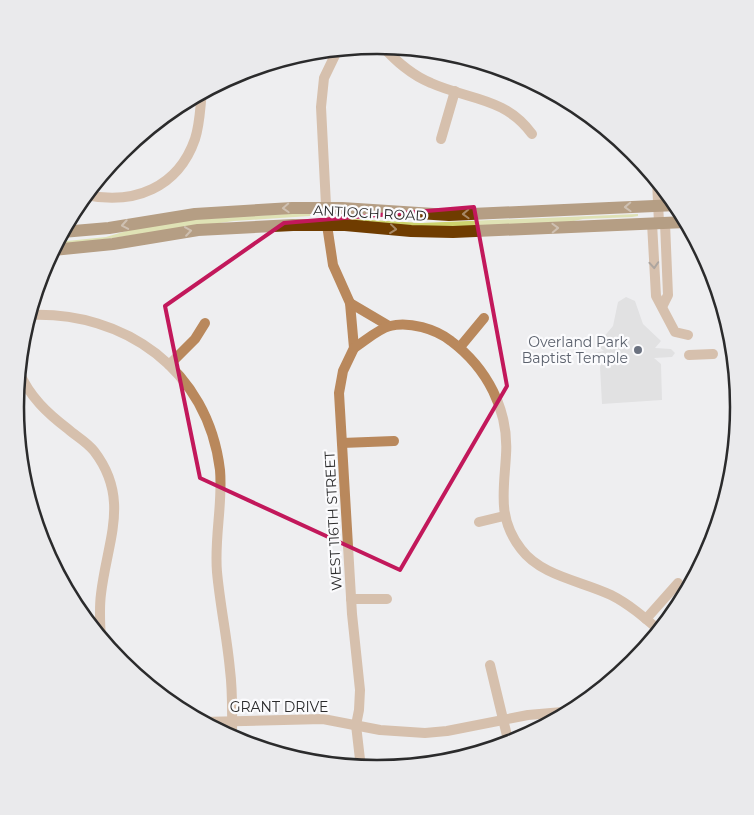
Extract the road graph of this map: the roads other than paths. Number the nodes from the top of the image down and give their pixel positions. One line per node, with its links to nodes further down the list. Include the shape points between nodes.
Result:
1 (391, 55): 3 (street, via 417,77)
2 (334, 57): 11 (street, WEST 116TH STREET, via 326,71 322,92)
3 (455, 91): 5 (street, via 510,111); 6 (street)
4 (200, 102): 8 (street, via 195,137 189,153 175,173 156,187 135,196)
5 (532, 134)
6 (441, 139)
7 (657, 193): 9 (street)
8 (95, 195)
9 (658, 206): 10 (main road, ANTIOCH ROAD); 11 (main road, ANTIOCH ROAD, one-way to 11, via 449,215); 13 (street)
10 (667, 206)
11 (326, 207): 14 (street, WEST 116TH STREET); 15 (main road, ANTIOCH ROAD, one-way to 15, via 213,212)
12 (678, 222): 13 (main road, ANTIOCH ROAD)
13 (659, 223): 14 (main road, ANTIOCH ROAD, one-way to 13, via 452,232); 22 (street, via 656,296 675,332)
14 (327, 225): 16 (main road, ANTIOCH ROAD, one-way to 14, via 198,230); 17 (street, WEST 116TH STREET, via 334,266)
15 (71, 231)
16 (61, 249)
17 (350, 303): 21 (street); 24 (street, WEST 116TH STREET)
18 (36, 315): 27 (street, via 59,315 103,324 141,342)
19 (484, 318): 23 (street)
20 (205, 323): 27 (street, via 195,339)
21 (389, 326): 23 (street, via 432,330); 24 (street)
22 (688, 335)
23 (460, 347): 31 (street, via 485,375 501,410 506,441)
24 (354, 348): 30 (street, WEST 116TH STREET, via 340,384)
25 (713, 354): 26 (street)
26 (689, 355)
27 (169, 365): 42 (street, via 181,377 200,407 217,451 220,492 217,571 230,671)
28 (25, 385): 38 (street, via 41,407 91,448 112,485 116,514 101,594)
29 (394, 440): 30 (street, WEST 116TH STREET)
30 (342, 443): 34 (street, WEST 116TH STREET)
31 (504, 516): 32 (street); 36 (street, via 512,536 532,560 547,570 612,596)
32 (479, 522)
33 (678, 583): 36 (street)
34 (351, 598): 35 (street, WEST 116TH STREET); 44 (street, WEST 116TH STREET, via 360,690)
35 (387, 599)
36 (646, 619): 37 (street)
37 (654, 626)
38 (101, 628)
39 (490, 665): 41 (street)
40 (556, 712): 41 (street, GRANT DRIVE)
41 (504, 720): 44 (street, GRANT DRIVE, via 425,733); 46 (street)
42 (232, 721): 43 (street, GRANT DRIVE); 44 (street, GRANT DRIVE, via 302,718); 45 (street)
43 (216, 722)
44 (356, 725): 47 (street)
45 (232, 729)
46 (507, 736)
47 (360, 760)

